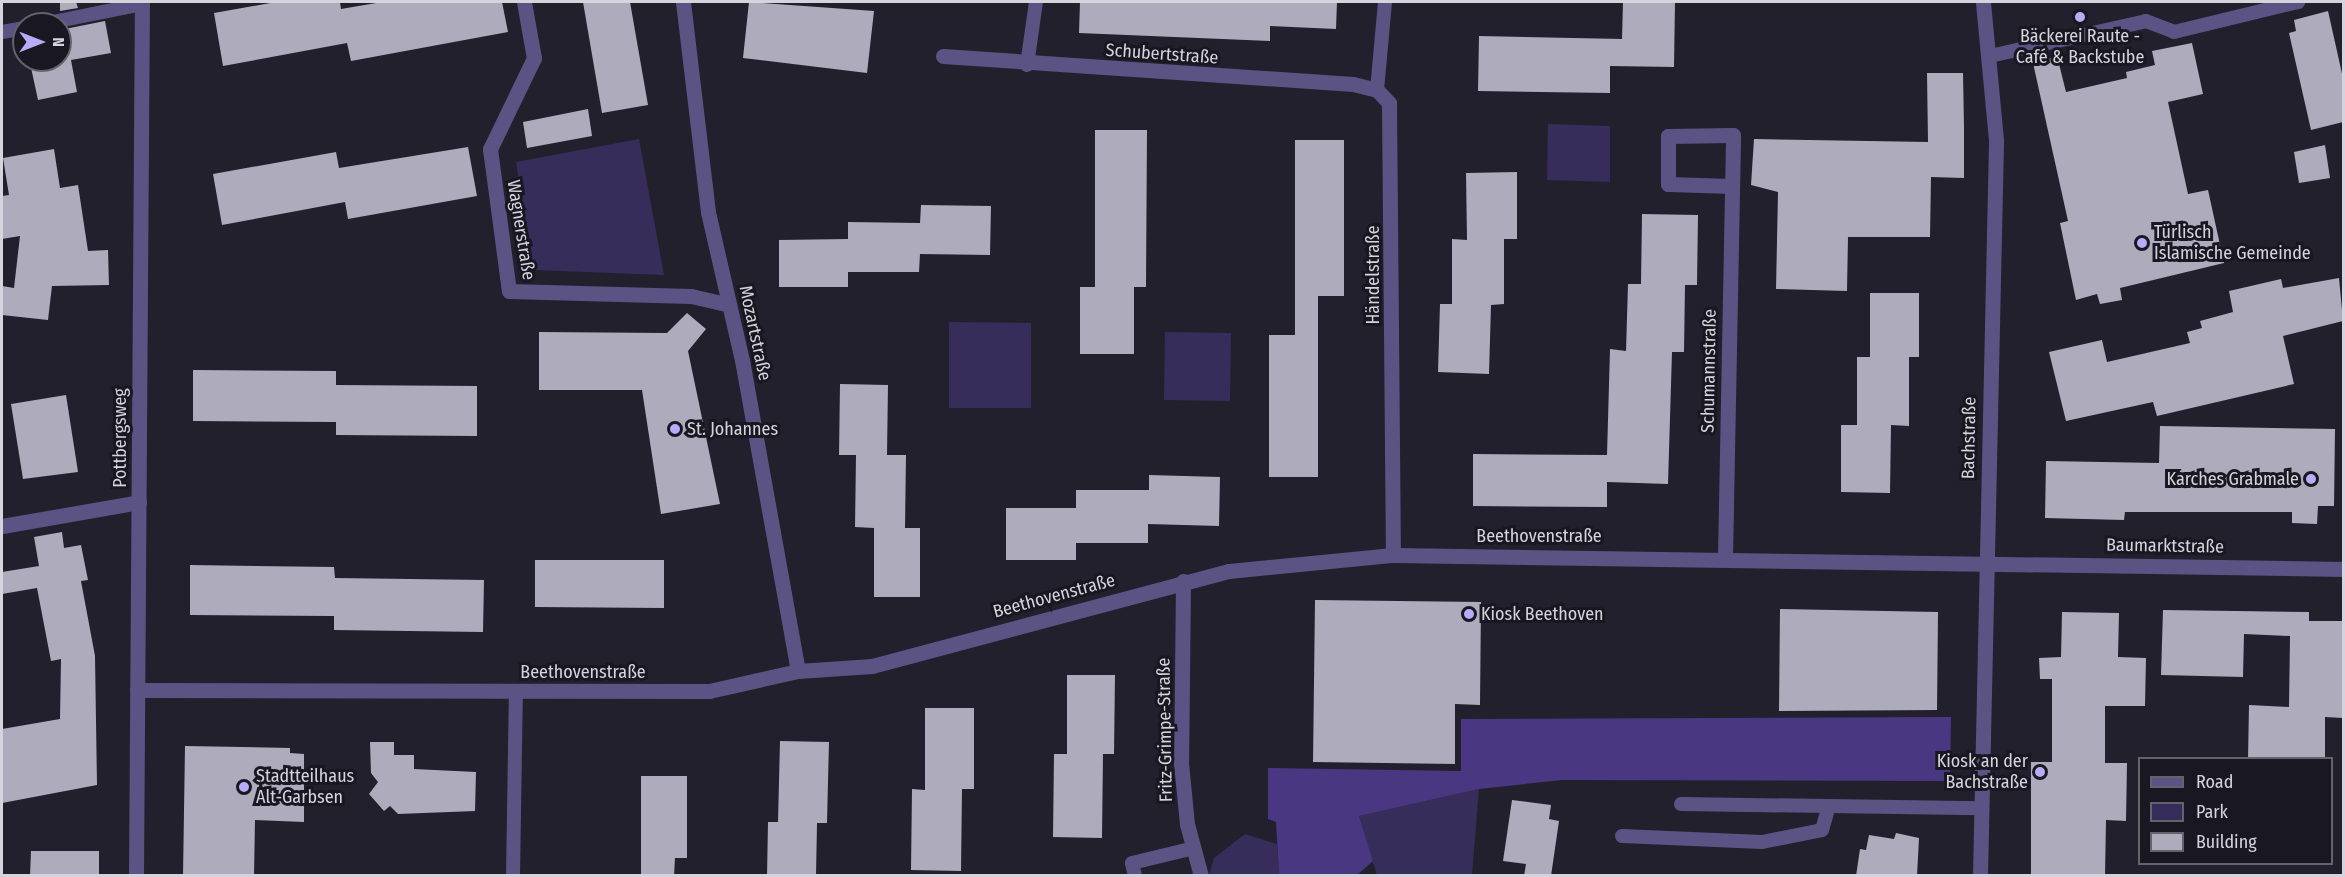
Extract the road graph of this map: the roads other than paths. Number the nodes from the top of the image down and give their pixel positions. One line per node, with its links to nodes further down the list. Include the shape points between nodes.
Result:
1 (524, 2): 14 (street, Wagnerstraße, via 534,58 490,149 509,291 691,296)
2 (683, 2): 14 (street, Mozartstraße, via 708,212)
3 (1036, 2): 11 (lane)
4 (1386, 2): 12 (lane)
5 (1983, 2): 10 (street, Bachstraße)
6 (2298, 2): 10 (lane, via 2174,32 2146,21)
7 (142, 3): 8 (lane); 15 (street, Pottbergsweg)
8 (72, 18)
9 (943, 56): 11 (street, Schubertstraße)
10 (1990, 56): 19 (street, Bachstraße, via 1995,140)
11 (1027, 65): 12 (street, Schubertstraße, via 1353,84)
12 (1377, 90): 17 (street, Händelstraße, via 1392,113)
13 (1732, 186): 13 (street, Schumannstraße, via 1732,135 1668,136 1668,184); 18 (street, Schumannstraße)
14 (729, 305): 22 (street, Mozartstraße)
15 (140, 502): 16 (street); 23 (street, Pottbergsweg)
16 (2, 526)
17 (1393, 555): 18 (street, Beethovenstraße); 21 (street, Beethovenstraße, via 1302,561)
18 (1725, 557): 19 (street, Beethovenstraße)
19 (1985, 563): 20 (street, Baumarktstraße); 27 (street, Bachstraße)
20 (2343, 569)
21 (1183, 581): 22 (street, Beethovenstraße, via 872,666); 29 (street, Fritz-Grimpe-Straße, via 1181,763)
22 (798, 671): 24 (street, Beethovenstraße, via 709,691)
23 (137, 690): 24 (street, Beethovenstraße); 30 (street, Pottbergsweg)
24 (516, 691): 31 (lane)
25 (1681, 804): 26 (lane)
26 (1829, 806): 27 (lane); 28 (lane, via 1821,830 1762,842)
27 (1981, 808): 34 (street, Bachstraße)
28 (1622, 836)
29 (1194, 848): 32 (lane, via 1132,863); 33 (street, Fritz-Grimpe-Straße)
30 (136, 876)
31 (513, 876)
32 (1135, 876)
33 (1201, 876)
34 (1980, 876)

